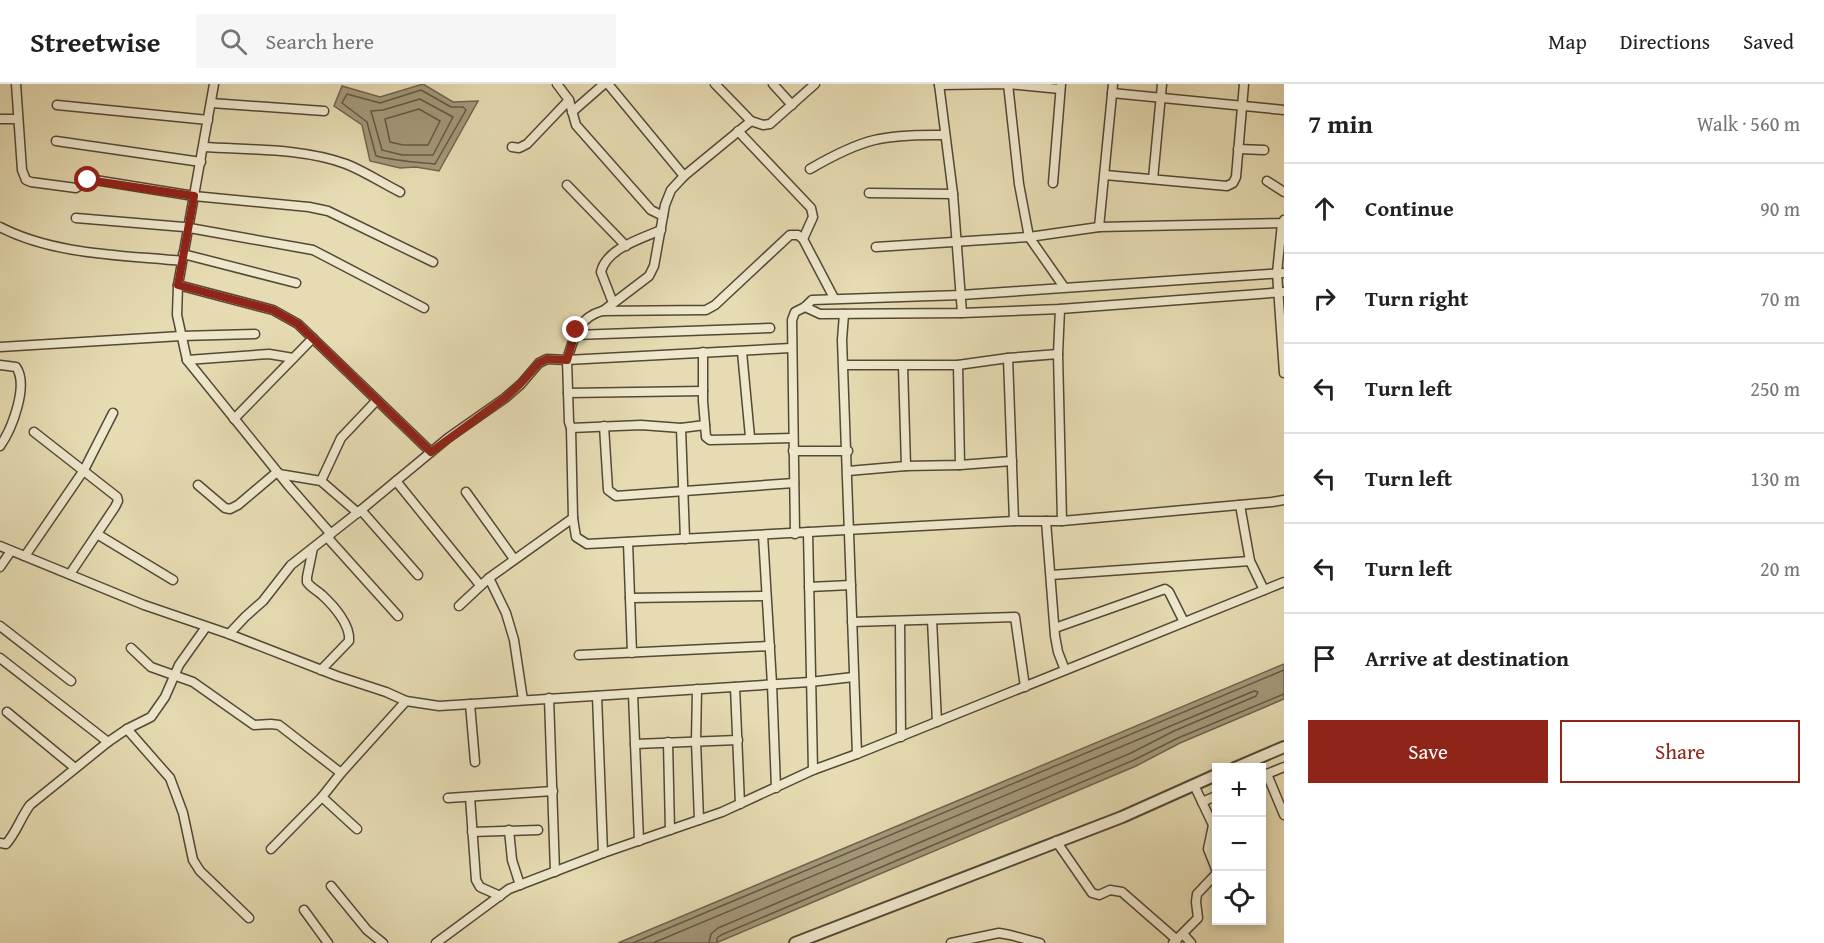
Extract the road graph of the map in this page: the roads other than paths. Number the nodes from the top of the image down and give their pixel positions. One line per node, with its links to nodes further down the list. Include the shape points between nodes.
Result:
1 (16, 84): 24 (street)
2 (214, 84): 16 (street)
3 (556, 84): 15 (street)
4 (606, 84): 22 (street); 36 (street)
5 (715, 84): 26 (street)
6 (773, 84): 18 (street)
7 (815, 84): 18 (street)
8 (939, 84): 9 (street); 28 (street)
9 (1008, 84): 12 (street); 54 (street)
10 (1162, 84): 14 (street)
11 (1245, 84): 19 (street)
12 (1060, 86): 40 (street)
13 (1113, 88): 14 (street); 37 (street)
14 (1161, 98): 19 (street); 38 (street)
15 (569, 100): 22 (street); 31 (street, via 527,144)
16 (211, 103): 21 (street); 25 (street)
17 (57, 105): 25 (street)
18 (792, 105): 26 (street, via 766,125)
19 (1243, 105): 20 (street); 32 (street)
20 (1284, 110)
21 (324, 111)
22 (572, 112): 47 (street, via 576,124 643,202)
23 (0, 119): 24 (street)
24 (18, 119): 46 (street, via 26,180 76,188 95,180)
25 (208, 120): 30 (street)
26 (751, 120): 27 (street)
27 (738, 131): 36 (street); 55 (street, via 811,208 812,222)
28 (945, 135): 35 (street, via 876,138 853,145); 45 (street)
29 (56, 141): 34 (street)
30 (204, 147): 34 (street); 43 (street, via 325,158)
31 (512, 147)
32 (1238, 149): 33 (street); 38 (street, via 1236,177 1227,186)
33 (1264, 150)
34 (201, 162): 46 (street)
35 (810, 168)
36 (684, 176): 47 (street, via 671,190)
37 (1105, 176): 38 (street); 51 (street)
38 (1153, 179)
39 (1267, 181): 42 (street)
40 (1053, 183)
41 (567, 185): 57 (street)
42 (1282, 188)
43 (400, 192)
44 (869, 193): 45 (street)
45 (953, 194): 56 (street)
46 (194, 196): 52 (street); 60 (street, via 328,211)
47 (663, 216): 53 (street)
48 (76, 218): 52 (street)
49 (1283, 221): 51 (street); 61 (street)
50 (0, 227): 59 (street, via 12,234 72,250)
51 (1099, 227): 54 (street)
52 (188, 228): 59 (street); 70 (street, via 313,250)
53 (661, 230): 57 (street); 68 (street, via 649,276)
54 (1029, 237): 56 (street); 64 (street)
55 (803, 239): 67 (street); 72 (street, via 790,235 706,310)
56 (957, 241): 58 (street); 66 (street)
57 (626, 246): 68 (street, via 605,260 601,273)
58 (876, 247)
59 (183, 258): 62 (street); 63 (street)
60 (433, 262)
61 (1281, 273): 64 (street); 65 (street)
62 (296, 283)
63 (178, 285): 78 (street); 79 (street, via 273,310)
64 (1064, 287): 66 (street)
65 (1281, 292): 71 (street); 82 (street)
66 (961, 295): 67 (street); 73 (street)
67 (834, 298): 69 (street, via 812,300)
68 (613, 303): 72 (street)
69 (805, 307): 74 (street, via 820,314); 81 (street, via 795,312 792,320)
70 (424, 308)
71 (1060, 309): 73 (street); 85 (street)
72 (602, 311): 77 (street, via 583,321)
73 (962, 313): 74 (street)
74 (844, 314): 91 (street)
75 (770, 328): 77 (street)
76 (255, 334): 78 (street)
77 (575, 335): 89 (street)
78 (181, 336): 80 (street); 88 (street)
79 (313, 338): 87 (street); 97 (street)
80 (0, 347)
81 (791, 348): 84 (street); 106 (street)
82 (1283, 348): 94 (street)
83 (703, 352): 84 (street); 89 (street); 95 (street)
84 (742, 352): 105 (street)
85 (1058, 354): 86 (street); 129 (street)
86 (1008, 357): 92 (street); 111 (street)
87 (293, 358): 88 (street, via 269,354); 99 (street)
88 (187, 360): 99 (street)
89 (567, 360): 96 (street); 109 (street, via 547,359 539,363 505,398)
90 (0, 365): 107 (street, via 16,367 21,378 15,417)
91 (844, 365): 93 (street); 108 (street)
92 (958, 365): 93 (street); 112 (street)
93 (903, 366): 113 (street)
94 (1284, 372)
95 (703, 391): 96 (street); 101 (street)
96 (568, 393): 102 (street)
97 (377, 400): 109 (street); 117 (street, via 342,438)
98 (113, 413): 114 (street)
99 (234, 419): 116 (street)
100 (604, 426): 102 (street); 103 (street); 121 (street, via 610,493 616,496)
101 (705, 426): 103 (street); 105 (street, via 710,440)
102 (571, 428): 126 (street)
103 (681, 428): 121 (street)
104 (34, 432): 114 (street)
105 (750, 438): 106 (street)
106 (792, 438): 110 (street)
107 (0, 446)
108 (848, 451): 110 (street); 115 (street)
109 (431, 452): 118 (street)
110 (793, 452): 119 (street)
111 (1012, 460): 112 (street); 127 (street)
112 (960, 465): 113 (street)
113 (906, 466): 115 (street)
114 (84, 470): 132 (street, via 112,491 118,501); 141 (street)
115 (848, 471): 130 (street)
116 (278, 473): 117 (street); 120 (street, via 230,509); 134 (street)
117 (321, 481): 125 (street)
118 (396, 481): 125 (street); 151 (street)
119 (794, 483): 121 (street); 133 (street)
120 (198, 485)
121 (683, 491): 136 (street)
122 (466, 492): 142 (street)
123 (1284, 500): 124 (street)
124 (1239, 505): 129 (street); 143 (street)
125 (359, 512): 134 (street); 146 (street)
126 (573, 518): 137 (street, via 576,537 587,544); 142 (street)
127 (1014, 521): 128 (street); 130 (street)
128 (1046, 521): 129 (street); 147 (street)
129 (1062, 521)
130 (848, 531): 131 (street); 152 (street)
131 (808, 532): 133 (street); 153 (street)
132 (97, 534): 145 (street); 149 (street)
133 (795, 534): 135 (street)
134 (329, 535): 139 (street); 158 (street)
135 (763, 535): 136 (street); 155 (street)
136 (685, 539): 137 (street)
137 (628, 542): 156 (street)
138 (0, 546): 140 (street)
139 (313, 548): 166 (street, via 291,565 263,601); 172 (street, via 307,582 337,612 350,637)
140 (11, 550): 141 (street); 144 (street)
141 (25, 556): 145 (street)
142 (514, 559): 148 (street)
143 (1250, 561): 147 (street); 154 (street)
144 (0, 567)
145 (70, 574): 164 (street)
146 (418, 574)
147 (1051, 575): 165 (street)
148 (489, 578): 151 (street); 185 (street, via 514,640)
149 (173, 580)
150 (1284, 582): 154 (street)
151 (480, 585): 157 (street)
152 (851, 585): 153 (street); 161 (street)
153 (809, 587): 177 (street)
154 (1264, 590): 162 (street)
155 (766, 596): 156 (street); 167 (street)
156 (630, 598): 169 (street)
157 (459, 606)
158 (398, 616)
159 (932, 620): 160 (street); 180 (street, via 1015,617); 189 (street)
160 (900, 621): 161 (street); 191 (street)
161 (852, 622): 175 (street)
162 (1184, 622): 165 (street, via 1164,589); 173 (street)
163 (0, 627): 176 (street)
164 (206, 627): 166 (street); 174 (street)
165 (1055, 628): 173 (street)
166 (229, 634): 172 (street)
167 (770, 646): 169 (street); 178 (street)
168 (131, 648): 174 (street, via 151,667)
169 (632, 652): 170 (street)
170 (579, 655)
171 (0, 658): 194 (street)
172 (321, 670): 186 (street)
173 (1065, 670): 180 (street)
174 (174, 675): 190 (street, via 151,717); 204 (street, via 193,682 254,725 279,725)
175 (853, 677): 177 (street); 198 (street)
176 (71, 681)
177 (810, 682): 178 (street); 203 (street)
178 (772, 684): 179 (street); 209 (street)
179 (735, 687): 181 (street); 192 (street)
180 (1025, 687): 189 (street)
181 (697, 689): 182 (street); 193 (street)
182 (633, 694): 183 (street); 196 (street)
183 (597, 696): 184 (street); 228 (street)
184 (549, 698): 185 (street); 210 (street)
185 (523, 700): 187 (street)
186 (406, 701): 187 (street, via 439,706); 204 (street)
187 (470, 704): 199 (street)
188 (7, 712): 202 (street)
189 (937, 722): 191 (street)
190 (127, 729): 194 (street); 234 (street, via 170,778 183,813 193,860 200,871)
191 (901, 736): 198 (street)
192 (738, 740): 193 (street); 216 (street)
193 (696, 741): 195 (street); 218 (street)
194 (108, 742): 202 (street)
195 (668, 742): 196 (street); 222 (street)
196 (635, 744): 224 (street)
197 (1284, 747): 200 (street)
198 (857, 754): 203 (street)
199 (475, 762)
200 (1247, 763)
201 (1284, 767): 205 (street)
202 (75, 768): 226 (street, via 30,805 12,838 6,844)
203 (813, 770): 209 (street)
204 (341, 773): 212 (street)
205 (1266, 774)
206 (1212, 778): 208 (street)
207 (1266, 779): 217 (street)
208 (1194, 785): 215 (street); 225 (street)
209 (776, 788): 216 (street)
210 (553, 791): 211 (street); 229 (street)
211 (470, 796): 213 (street); 223 (street)
212 (322, 797): 219 (street); 227 (street)
213 (448, 798)
214 (1212, 798): 215 (street)
215 (1202, 802): 235 (street, via 1213,825 1208,849 1216,874 1197,894 1198,918)
216 (740, 804): 218 (street)
217 (1284, 815)
218 (699, 820): 222 (street)
219 (357, 829)
220 (509, 830): 221 (street); 223 (street); 230 (street)
221 (538, 830)
222 (670, 830): 224 (street)
223 (472, 832): 232 (street, via 476,880 480,887)
224 (639, 841): 228 (street)
225 (1056, 841): 235 (street, via 1092,893 1122,892); 240 (street)
226 (0, 843)
227 (271, 849)
228 (603, 853): 229 (street)
229 (555, 872): 230 (street)
230 (520, 885): 232 (street)
231 (331, 886): 238 (street, via 367,930)
232 (500, 896): 239 (street)
233 (304, 910): 237 (street)
234 (249, 918)
235 (1178, 939): 243 (street)
236 (975, 941): 241 (street); 242 (street, via 999,933)
237 (328, 943)
238 (383, 943)
239 (436, 943)
240 (795, 943)
241 (951, 943)
242 (1040, 943)
243 (1191, 943)

